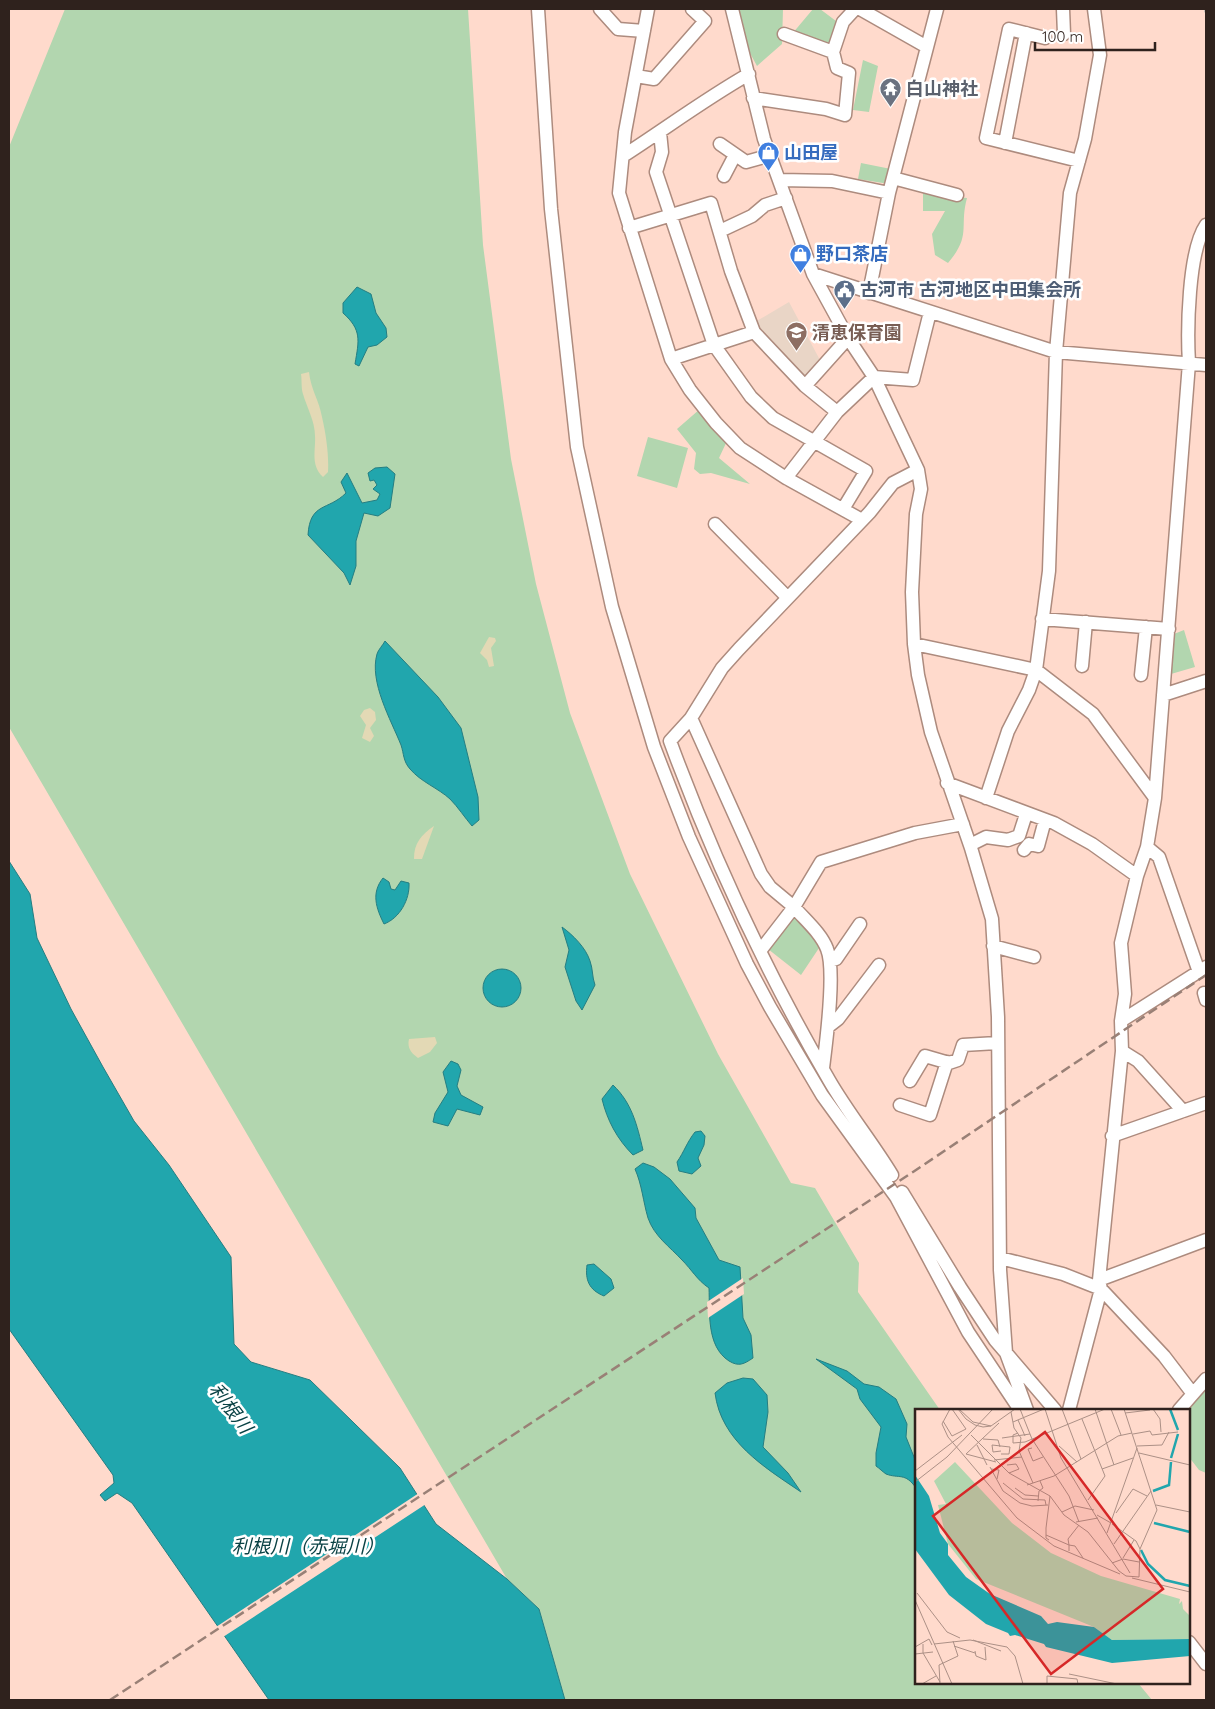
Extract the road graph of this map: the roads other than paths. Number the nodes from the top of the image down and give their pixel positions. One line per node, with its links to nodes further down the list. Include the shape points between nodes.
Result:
1 (538, 9): 104 (street, via 550,200 577,447 612,607 654,747 693,845 747,964 770,1006 822,1095 896,1197 968,1332)
2 (600, 9): 11 (street, via 618,29)
3 (648, 9): 11 (street)
4 (692, 9): 19 (street, via 705,21 654,79)
5 (732, 9): 18 (street)
6 (855, 9): 17 (street, via 843,22)
7 (860, 9): 16 (street)
8 (937, 9): 16 (street)
9 (1063, 9): 14 (street)
10 (1094, 9): 27 (street, via 1100,55)
11 (644, 31): 19 (street)
12 (1026, 33): 15 (street); 22 (street); 22 (street, via 1009,29 986,138)
13 (784, 34): 17 (street)
14 (1064, 34)
15 (1046, 38)
16 (927, 47): 29 (street)
17 (833, 52): 20 (street, via 837,68 849,73 844,115 826,109)
18 (749, 74): 20 (street); 21 (street)
19 (636, 76): 26 (street)
20 (753, 98): 25 (street)
21 (660, 132): 26 (street); 34 (street, via 662,152 656,172)
22 (1005, 143): 27 (street)
23 (720, 144): 24 (street)
24 (735, 155): 25 (street, via 746,162); 28 (street)
25 (770, 155): 30 (street)
26 (623, 156): 36 (street, via 619,193)
27 (1079, 161): 44 (street, via 1070,193)
28 (724, 176)
29 (893, 178): 31 (street); 32 (street)
30 (780, 180): 31 (street, via 832,181); 33 (street)
31 (889, 193): 39 (street)
32 (957, 195)
33 (786, 198): 37 (street, via 765,205 752,216); 38 (street)
34 (670, 215): 36 (street); 37 (street, via 711,203); 43 (street)
35 (1206, 225): 46 (street, via 1200,234 1195,261 1187,330)
36 (629, 228): 45 (street)
37 (720, 231): 41 (street)
38 (813, 274): 39 (street); 42 (street)
39 (869, 293): 40 (street)
40 (930, 312): 44 (street); 48 (street, via 913,380)
41 (754, 332): 43 (street); 49 (street)
42 (848, 338): 48 (street); 49 (street)
43 (714, 345): 45 (street); 51 (street, via 751,396 773,418)
44 (1056, 352): 46 (street); 58 (street, via 1049,571)
45 (671, 359): 53 (street, via 690,390 734,442)
46 (1189, 363): 47 (street); 61 (street)
47 (1206, 365)
48 (874, 377): 50 (street); 52 (street)
49 (805, 386): 50 (street)
50 (837, 412): 51 (street)
51 (813, 443): 53 (street); 54 (street, via 866,471)
52 (918, 470): 55 (street, via 893,483); 62 (street, via 921,488 916,514 912,592)
53 (786, 478): 54 (street)
54 (843, 509): 55 (street)
55 (862, 520): 57 (street)
56 (715, 524): 57 (street)
57 (787, 597): 68 (street, via 722,668)
58 (1042, 619): 59 (street); 64 (street)
59 (1086, 622): 60 (street); 63 (street)
60 (1146, 627): 61 (street); 65 (street)
61 (1168, 629): 67 (street)
62 (914, 644): 64 (street); 69 (street, via 924,705)
63 (1082, 666)
64 (1036, 670): 70 (street, via 1008,731); 71 (street, via 1093,714)
65 (1141, 675)
66 (1206, 681): 67 (street)
67 (1163, 695): 71 (street)
68 (691, 718): 79 (street, via 761,874 770,887); 82 (street, via 670,741 705,832)
69 (947, 783): 70 (street); 74 (street)
70 (986, 798): 72 (street)
71 (1155, 798): 76 (street)
72 (1026, 814): 73 (street); 75 (street, via 1019,836 1008,840 986,837)
73 (1045, 820): 77 (street, via 1038,846 1029,844); 78 (street, via 1092,844)
74 (963, 824): 75 (street); 79 (street, via 915,833 821,862)
75 (970, 844): 81 (street, via 992,919)
76 (1147, 847): 78 (street); 86 (street, via 1159,857)
77 (1024, 850)
78 (1137, 876): 87 (street, via 1121,943 1125,994)
79 (794, 907): 82 (street); 84 (street, via 822,939)
80 (860, 924): 84 (street, via 836,959)
81 (994, 946): 83 (street); 89 (street)
82 (760, 951): 92 (street)
83 (1034, 957)
84 (830, 961): 88 (street)
85 (879, 965): 88 (street, via 838,1019)
86 (1202, 969): 87 (street)
87 (1121, 1021): 90 (street)
88 (828, 1026): 92 (street)
89 (997, 1043): 91 (street, via 963,1045 958,1060); 99 (street)
90 (1122, 1051): 96 (street, via 1138,1061); 97 (street)
91 (947, 1062): 93 (street, via 925,1056); 95 (street, via 930,1115)
92 (823, 1068): 101 (street, via 960,1287)
93 (910, 1081)
94 (1206, 1103): 96 (street)
95 (900, 1105)
96 (1183, 1111): 97 (street)
97 (1112, 1136): 100 (street)
98 (1206, 1240): 100 (street)
99 (1000, 1258): 100 (street); 101 (street)
100 (1100, 1285): 103 (street, via 1164,1356); 107 (street)
101 (1006, 1354): 105 (street); 106 (street)
102 (1206, 1379): 103 (street)
103 (1193, 1394): 108 (street)
104 (1019, 1409)
105 (1027, 1409)
106 (1054, 1409)
107 (1069, 1409)
108 (1181, 1409)
109 (1190, 1643): 110 (street)
110 (1206, 1664)

